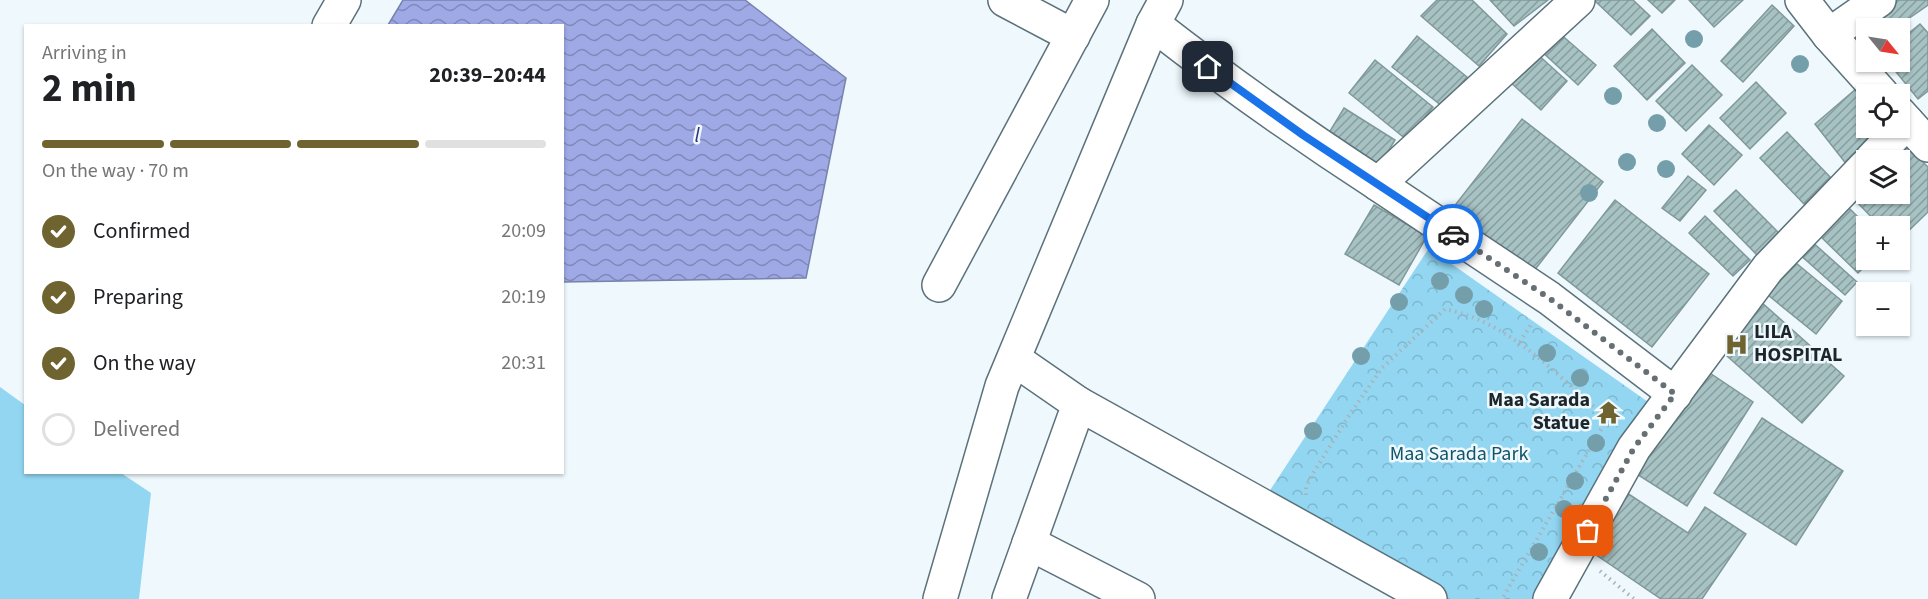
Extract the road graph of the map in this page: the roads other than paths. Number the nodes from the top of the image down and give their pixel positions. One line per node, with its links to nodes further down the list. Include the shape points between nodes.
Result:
1 (344, 0): 8 (street)
2 (1005, 0): 10 (street)
3 (1092, 0): 10 (street)
4 (1578, 0): 15 (street)
5 (1802, 0): 9 (street)
6 (1879, 0): 9 (street)
7 (1160, 12): 15 (street, via 1208,67); 17 (street)
8 (330, 24)
9 (1829, 35): 11 (street)
10 (1073, 36): 16 (street)
11 (1873, 84)
12 (1911, 127): 13 (street)
13 (1883, 150)
14 (1856, 176): 18 (street, via 1768,268)
15 (1378, 184): 18 (street, via 1549,298)
16 (939, 285)
17 (1014, 359): 19 (street); 21 (street, via 1002,386)
18 (1675, 394): 25 (street, via 1634,448)
19 (1079, 404): 20 (street); 24 (street)
20 (1029, 543): 22 (street); 23 (street)
21 (940, 599)
22 (1009, 599)
23 (1138, 599)
24 (1430, 599)
25 (1550, 599)

